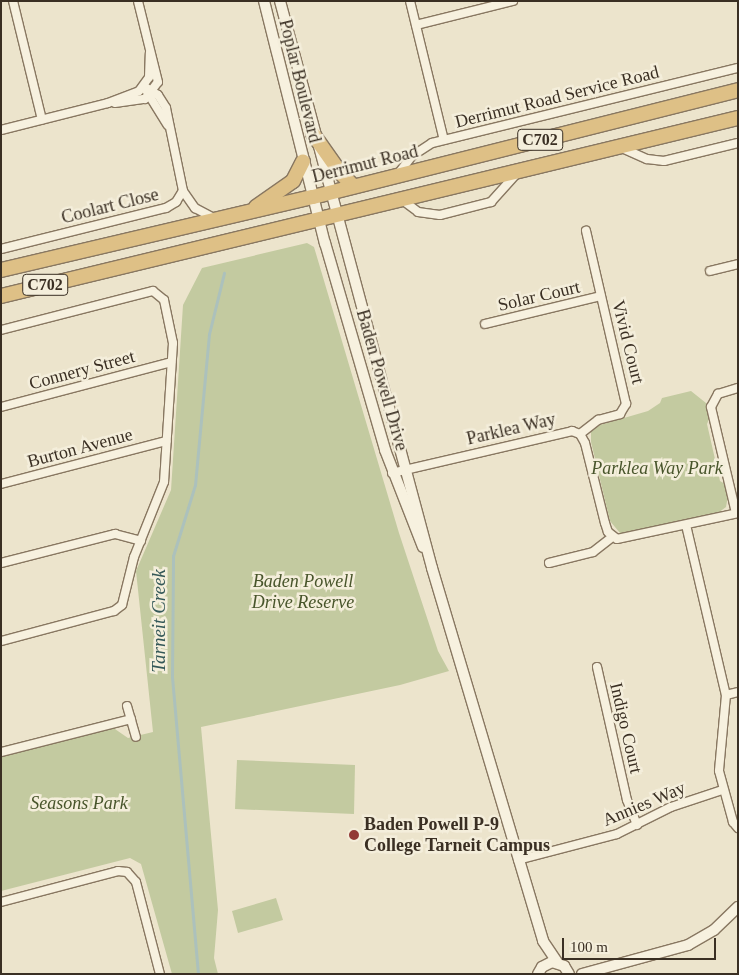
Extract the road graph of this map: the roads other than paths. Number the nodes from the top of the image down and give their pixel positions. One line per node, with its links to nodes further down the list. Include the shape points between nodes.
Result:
1 (13, 1): 15 (street)
2 (138, 1): 8 (street)
3 (264, 1): 21 (street, Poplar Boulevard)
4 (280, 1): 17 (street, Poplar Boulevard)
5 (410, 1): 7 (street)
6 (513, 1): 7 (street)
7 (416, 25): 18 (street)
8 (150, 53): 10 (street, via 151,70); 12 (street, via 158,76)
9 (738, 68): 18 (street, Derrimut Road Service Road)
10 (145, 87): 12 (street, Coolart Close); 13 (street)
11 (738, 90): 23 (highway, Derrimut Road / C702)
12 (150, 93): 13 (street, via 136,101); 25 (street, Coolart Close, via 168,125)
13 (108, 103): 15 (street)
14 (738, 118): 20 (highway, C702)
15 (42, 120): 16 (street)
16 (1, 130)
17 (313, 134): 24 (highway, via 338,171); 26 (street, Poplar Boulevard)
18 (444, 140): 23 (street, Derrimut Road Service Road, via 420,148)
19 (738, 143): 20 (street, via 664,161 647,160)
20 (618, 145): 22 (highway, C702)
21 (304, 161): 27 (street, Poplar Boulevard); 29 (highway, via 293,181)
22 (519, 170): 28 (highway, C702); 28 (street, via 497,198 467,209 429,215)
23 (396, 176): 24 (highway, Derrimut Road / C702)
24 (354, 186): 26 (highway, Derrimut Road / C702)
25 (183, 191): 31 (street, via 195,208); 34 (street, Coolart Close, via 176,202 166,208)
26 (329, 192): 27 (highway, Derrimut Road / C702); 30 (street, Baden Powell Drive)
27 (313, 197): 29 (highway, Derrimut Road / C702); 32 (street, Baden Powell Drive)
28 (401, 199): 30 (highway, C702)
29 (249, 212): 31 (highway, Derrimut Road / C702)
30 (336, 216): 32 (highway, C702); 47 (street, Baden Powell Drive)
31 (216, 219): 36 (highway, Derrimut Road / C702)
32 (319, 220): 38 (highway, C702); 48 (street, Baden Powell Drive)
33 (586, 231): 39 (street, Vivid Court)
34 (1, 249)
35 (738, 264): 37 (street)
36 (1, 270)
37 (710, 271)
38 (1, 296)
39 (601, 296): 40 (street, Solar Court); 45 (street, Vivid Court, via 626,404 620,414 598,420)
40 (485, 324)
41 (1, 330): 42 (street, via 144,293 160,294 172,328)
42 (171, 362): 44 (street, Connery Street); 46 (street)
43 (738, 388): 50 (street, via 718,394 711,403)
44 (1, 407)
45 (580, 434): 47 (street, Parklea Way, via 564,432); 52 (street, Parklea Way, via 605,523)
46 (166, 441): 49 (street, Burton Avenue); 53 (street, via 162,489)
47 (406, 469): 48 (street, Parklea Way); 56 (street, Baden Powell Drive)
48 (392, 473): 56 (street, Baden Powell Drive)
49 (1, 484)
50 (737, 513): 51 (street)
51 (686, 525): 52 (street, via 622,540); 60 (street)
52 (612, 536): 55 (street, via 593,552)
53 (141, 541): 54 (street, via 115,534); 57 (street, via 118,609)
54 (1, 563)
55 (549, 563)
56 (432, 568): 68 (street, Baden Powell Drive)
57 (1, 641)
58 (597, 666): 66 (street, Indigo Court, via 627,800)
59 (738, 692): 60 (street)
60 (726, 695): 65 (street, via 726,720 719,756)
61 (127, 706): 62 (street)
62 (131, 719): 63 (street); 64 (street)
63 (136, 737)
64 (1, 752)
65 (722, 790): 66 (street, Annies Way, via 671,807); 67 (street)
66 (637, 825): 68 (street, Annies Way, via 607,838)
67 (738, 828)
68 (518, 860): 71 (street, Baden Powell Drive)
69 (1, 902): 76 (street, via 118,871 127,872 136,882)
70 (738, 907): 75 (street, via 714,930 688,945)
71 (542, 941): 72 (street, Baden Powell Drive); 73 (street, Baden Powell Drive)
72 (557, 962): 73 (street); 74 (street)
73 (540, 970)
74 (568, 971): 75 (street)
75 (586, 972)
76 (160, 974)

